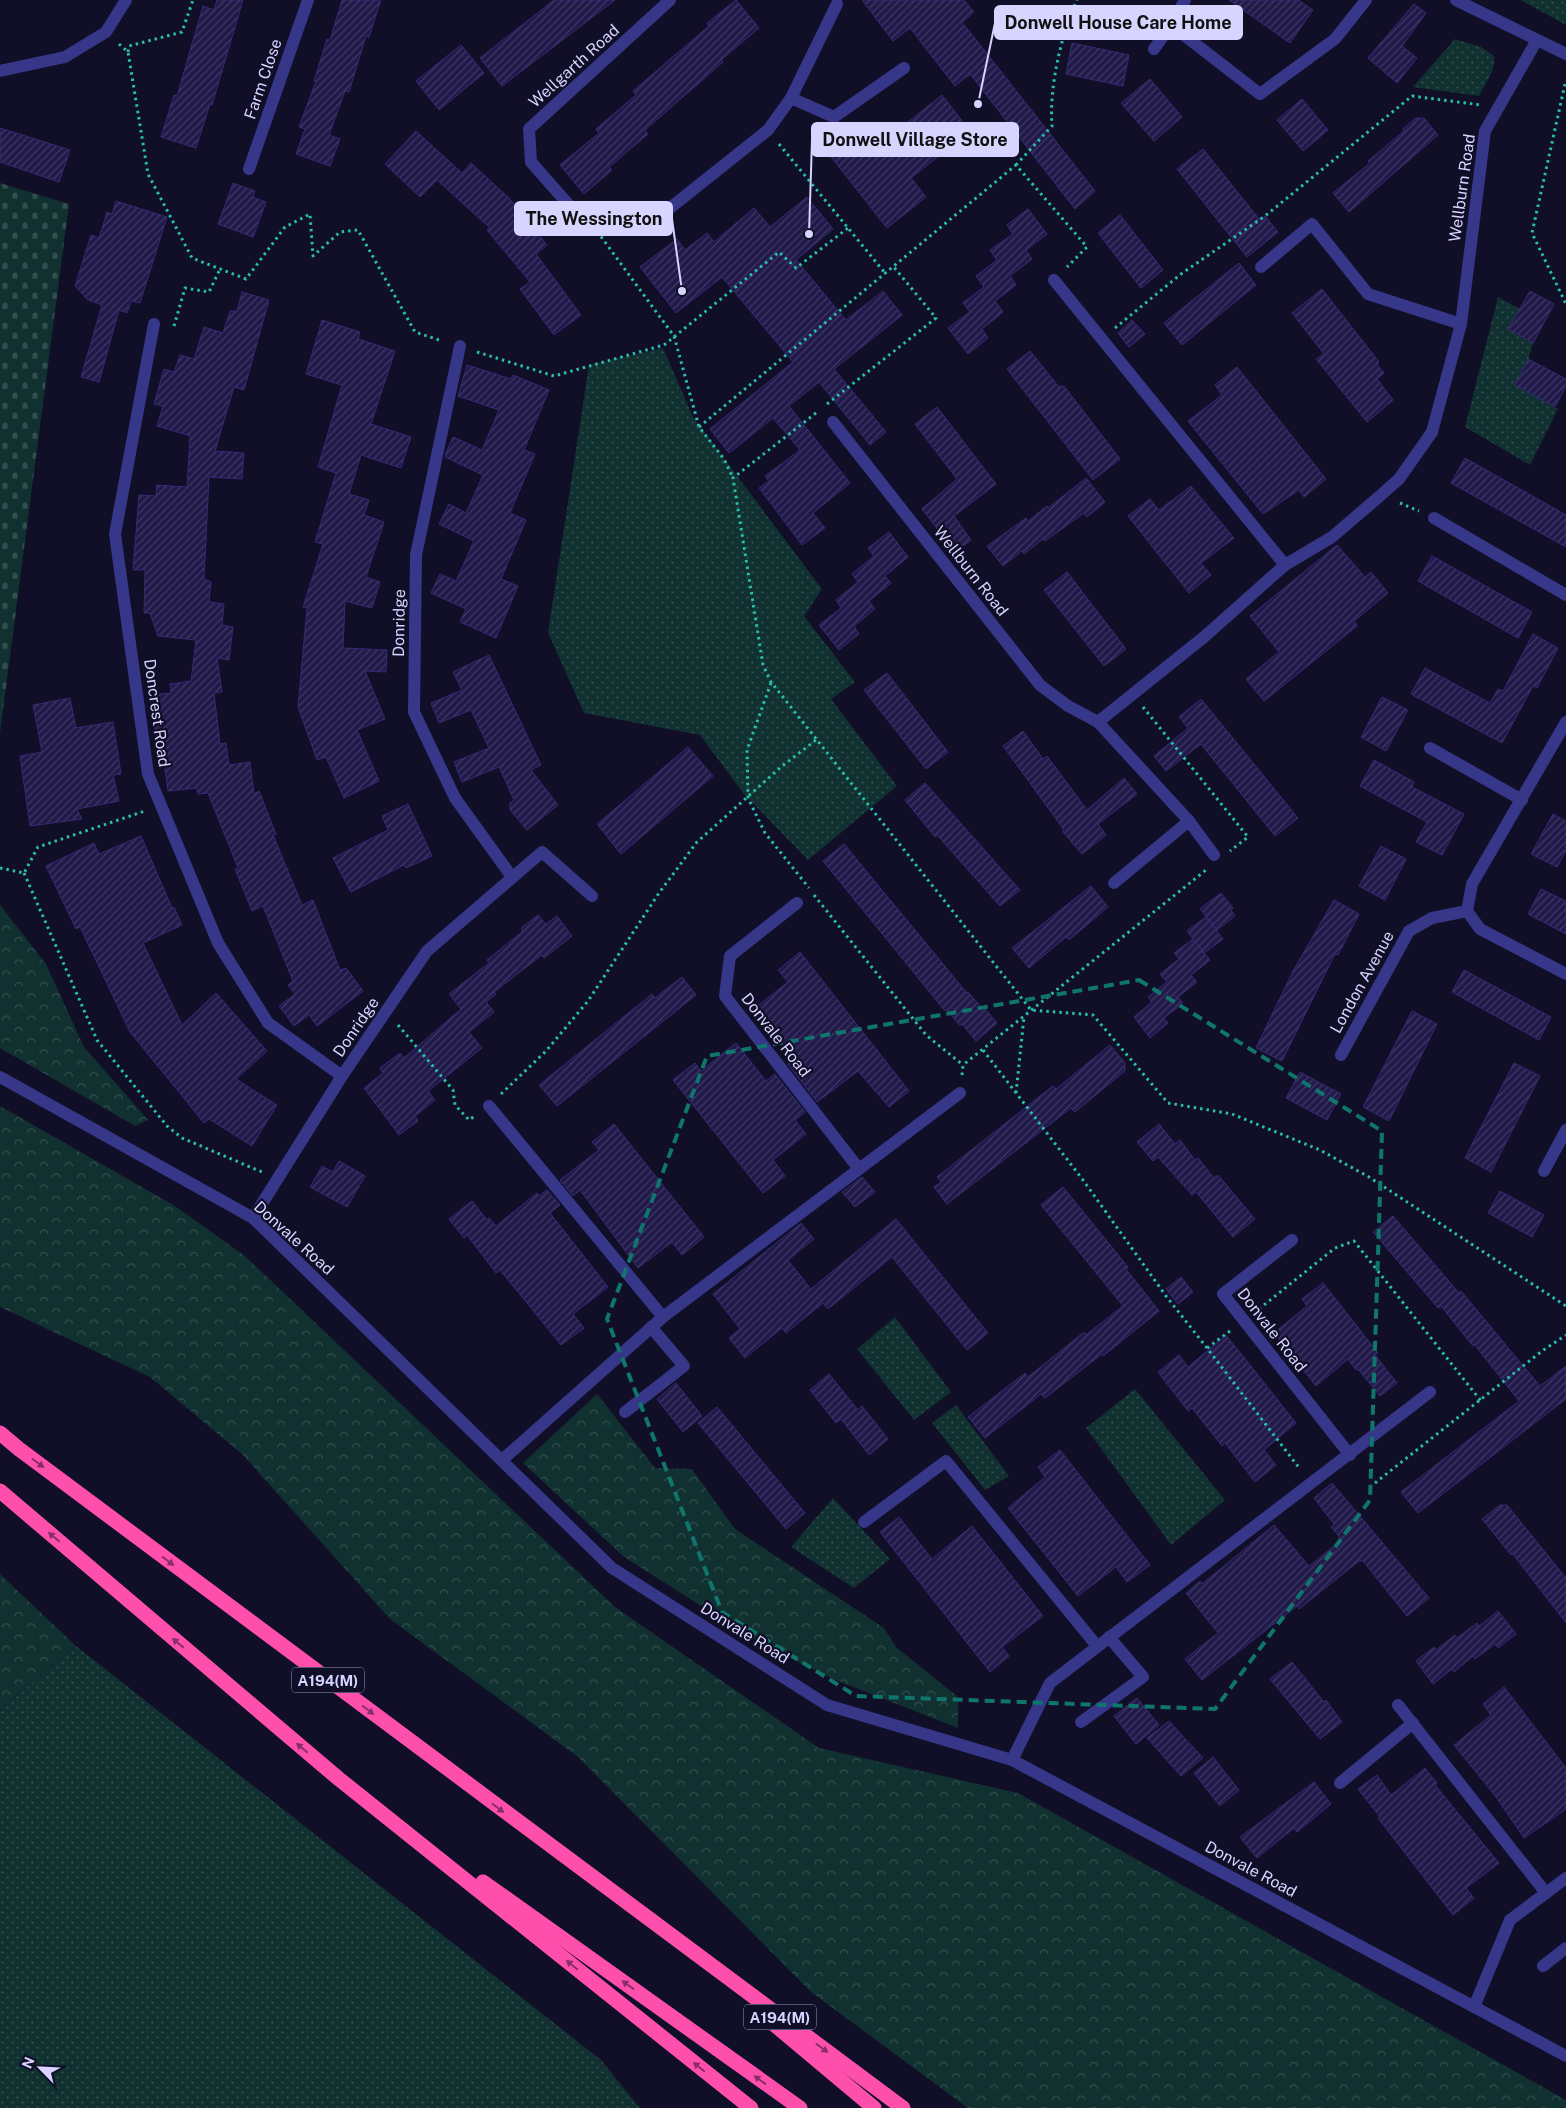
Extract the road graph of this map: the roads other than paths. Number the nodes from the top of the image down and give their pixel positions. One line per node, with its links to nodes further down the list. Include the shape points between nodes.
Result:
1 (126, 0): 13 (street, via 106,32 65,57)
2 (308, 0): 15 (street, Farm Close)
3 (670, 0): 16 (street, Wellgarth Road, via 529,129 531,162)
4 (1185, 0): 8 (street)
5 (1366, 0): 8 (street, via 1335,39 1260,94)
6 (1456, 0): 9 (street)
7 (835, 1): 14 (street)
8 (1172, 25): 10 (street)
9 (1537, 40): 11 (street); 21 (street, Wellburn Road, via 1485,131)
10 (1154, 49)
11 (1566, 54)
12 (904, 68): 14 (street, via 834,117)
13 (0, 71)
14 (791, 98): 17 (street, via 768,130)
15 (249, 169)
16 (575, 212)
17 (650, 224)
18 (1261, 267): 21 (street, via 1312,224 1368,294)
19 (1054, 280): 25 (street)
20 (154, 324): 40 (street, Doncrest Road, via 115,534 148,774 218,944 268,1023)
21 (1461, 324): 25 (street, Wellburn Road, via 1432,432 1399,479 1332,536)
22 (460, 346): 33 (street, Donridge, via 416,555 414,712 455,798)
23 (833, 422): 27 (street, Wellburn Road, via 1040,685 1068,706)
24 (1434, 518): 26 (street)
25 (1285, 565): 27 (street, Wellburn Road)
26 (1566, 595)
27 (1098, 722): 31 (street, Wellburn Road)
28 (1566, 722): 30 (street)
29 (1430, 748): 30 (street)
30 (1522, 800): 37 (street, via 1472,884)
31 (1189, 821): 32 (street, Wellburn Road); 34 (street)
32 (1214, 855)
33 (512, 877): 35 (street, Donridge, via 542,852); 40 (street, Donridge, via 427,951)
34 (1114, 883)
35 (592, 896)
36 (797, 903): 45 (street, Donvale Road, via 730,956 725,996)
37 (1467, 911): 38 (street, via 1480,929); 39 (street, London Avenue, via 1432,918 1409,931)
38 (1566, 974)
39 (1341, 1055)
40 (342, 1076): 47 (street, Donridge)
41 (0, 1077): 47 (street, Donvale Road)
42 (960, 1093): 45 (street)
43 (488, 1106): 49 (street)
44 (1566, 1130): 46 (street)
45 (859, 1168): 49 (street)
46 (1544, 1171)
47 (253, 1218): 55 (street, Donvale Road)
48 (1292, 1240): 54 (street, Donvale Road, via 1223,1294)
49 (663, 1317): 50 (street)
50 (651, 1327): 52 (street, via 684,1366); 55 (street)
51 (1430, 1392): 54 (street)
52 (625, 1412)
53 (0, 1433): 68 (highway, A194(M), one-way to 68)
54 (1350, 1455): 58 (street)
55 (502, 1460): 63 (street, Donvale Road, via 612,1568 827,1704)
56 (0, 1491): 64 (highway, one-way to 56)
57 (864, 1522): 59 (street, via 946,1461)
58 (1110, 1637): 59 (street); 61 (street, via 1143,1677)
59 (1097, 1646): 63 (street, via 1050,1683)
60 (1398, 1705): 62 (street)
61 (1082, 1722)
62 (1413, 1723): 65 (street); 67 (street)
63 (1012, 1760): 71 (street, Donvale Road)
64 (339, 1779): 73 (highway, one-way to 64); 74 (highway, one-way to 64)
65 (1340, 1783)
66 (1566, 1878): 67 (street)
67 (1546, 1893): 71 (street, via 1510,1920)
68 (656, 1926): 75 (highway, A194(M)); 76 (highway, A194(M), one-way to 76)
69 (1566, 1948): 70 (street)
70 (1542, 1966)
71 (1474, 2007): 72 (street, Donvale Road)
72 (1566, 2056)
73 (751, 2108)
74 (800, 2108)
75 (874, 2108)
76 (903, 2108)

